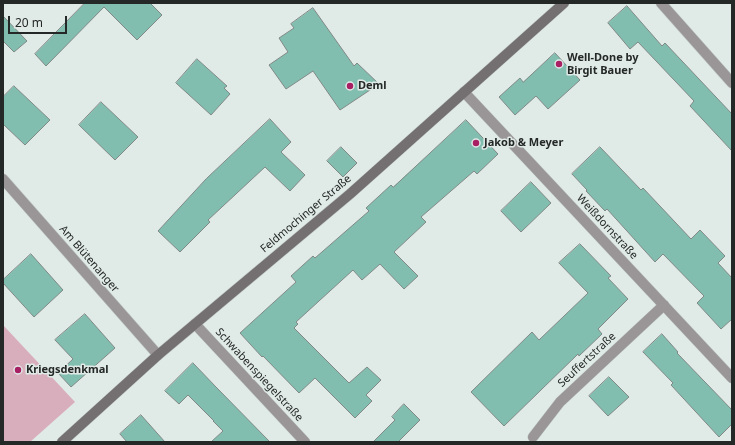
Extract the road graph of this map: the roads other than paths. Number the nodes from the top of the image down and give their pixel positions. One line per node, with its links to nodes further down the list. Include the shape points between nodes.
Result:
1 (564, 3): 4 (main road, Feldmochinger Straße)
2 (661, 3): 3 (street)
3 (732, 83)
4 (464, 92): 6 (street, Weißdornstraße); 7 (main road, Feldmochinger Straße, via 350,194)
5 (3, 179): 8 (street, Am Blütenanger)
6 (664, 305): 9 (street, Weißdornstraße); 10 (street, Seuffertstraße, via 560,402)
7 (195, 324): 8 (main road, Feldmochinger Straße); 12 (street, Schwabenspiegelstraße)
8 (158, 356): 11 (main road, Feldmochinger Straße)
9 (732, 378)
10 (533, 437)
11 (62, 442)
12 (305, 442)

